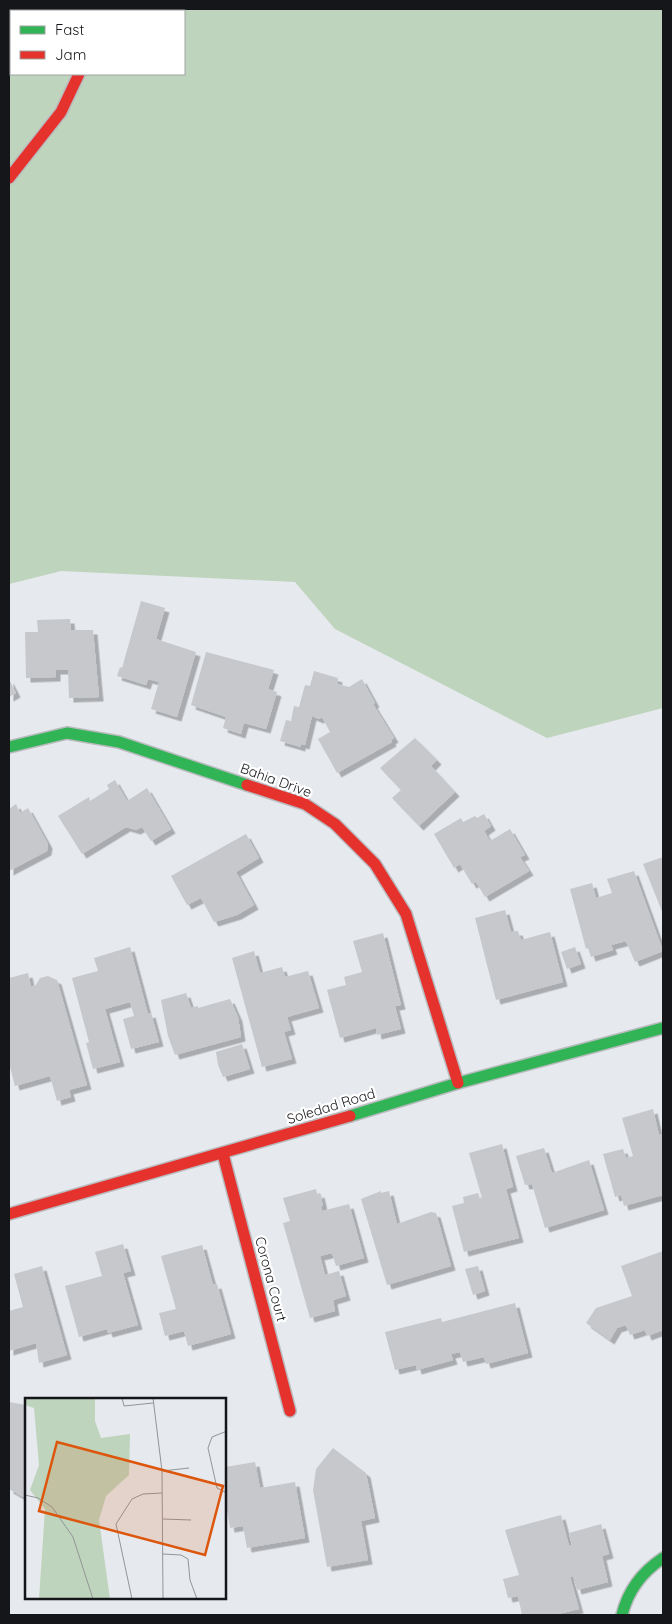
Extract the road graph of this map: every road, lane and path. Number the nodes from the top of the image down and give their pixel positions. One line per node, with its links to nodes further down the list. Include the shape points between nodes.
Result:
1 (79, 75): 2 (street, via 61,112)
2 (9, 178)
3 (9, 747): 5 (street, Bahia Drive, via 67,733 118,742 305,804 335,824 376,864 406,914)
4 (663, 1028): 5 (street, Soledad Road)
5 (458, 1083): 6 (street, Soledad Road)
6 (222, 1154): 7 (street, Soledad Road); 8 (street, Corona Court)
7 (9, 1214)
8 (290, 1411)
9 (663, 1558): 10 (street, via 644,1570 624,1604)
10 (622, 1615)

